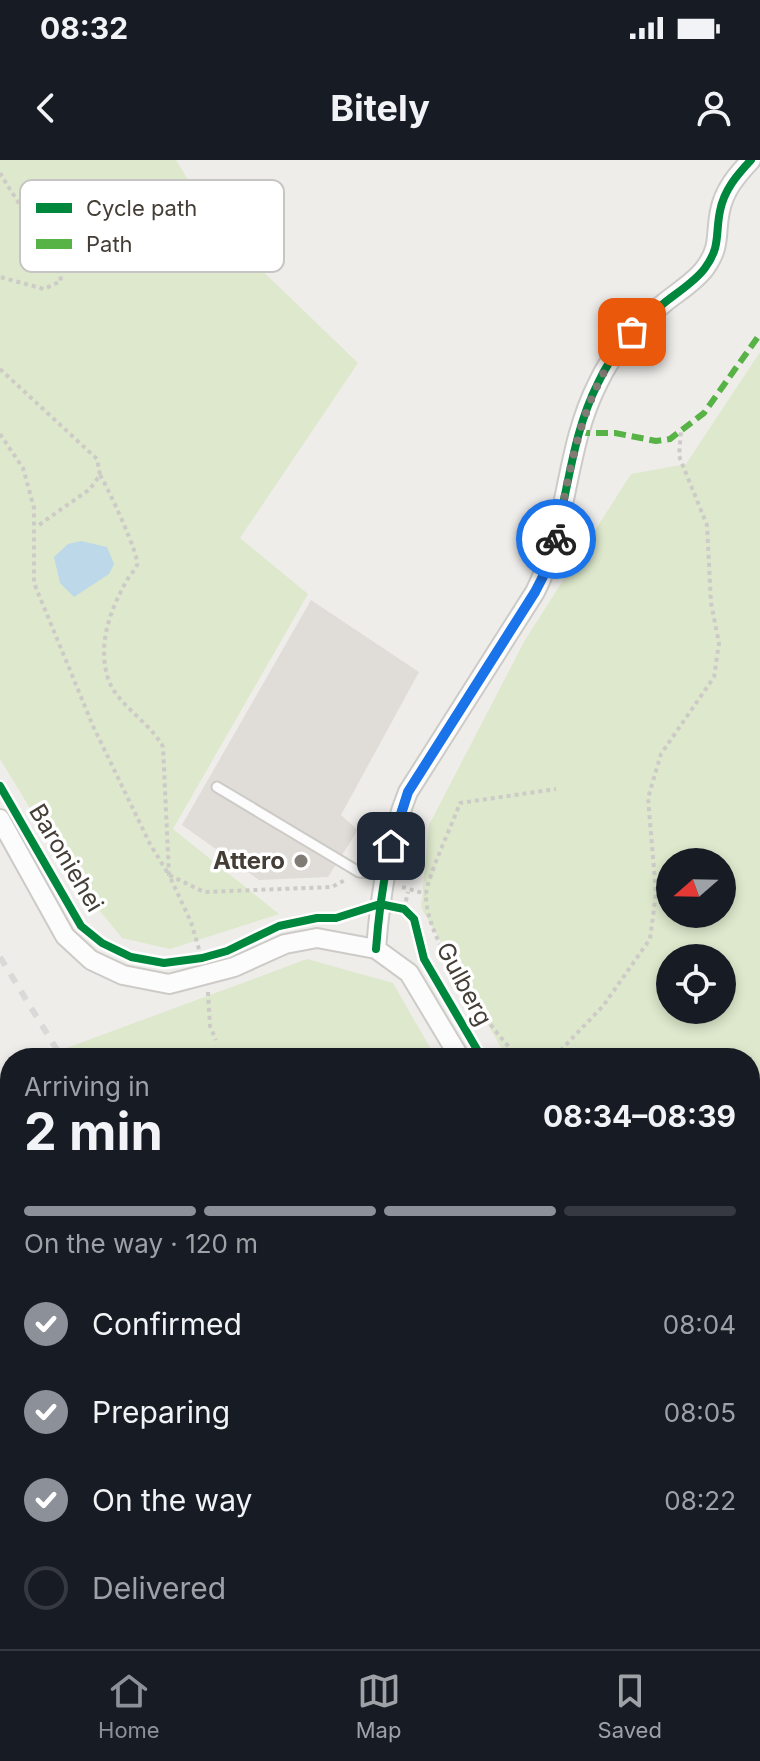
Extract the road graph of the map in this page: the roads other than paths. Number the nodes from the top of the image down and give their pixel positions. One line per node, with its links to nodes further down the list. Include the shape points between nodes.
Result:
1 (751, 160): 4 (street, via 731,181 719,212 719,244 704,271 645,318 598,383 578,433 552,559 408,792)
2 (217, 787): 4 (lane, via 359,872)
3 (0, 819): 5 (street, Baroniehei, via 65,936 91,960 123,975 169,984 317,938)
4 (385, 874): 5 (street)
5 (376, 949): 6 (street, Gulberg, via 409,973)
6 (454, 1048)

